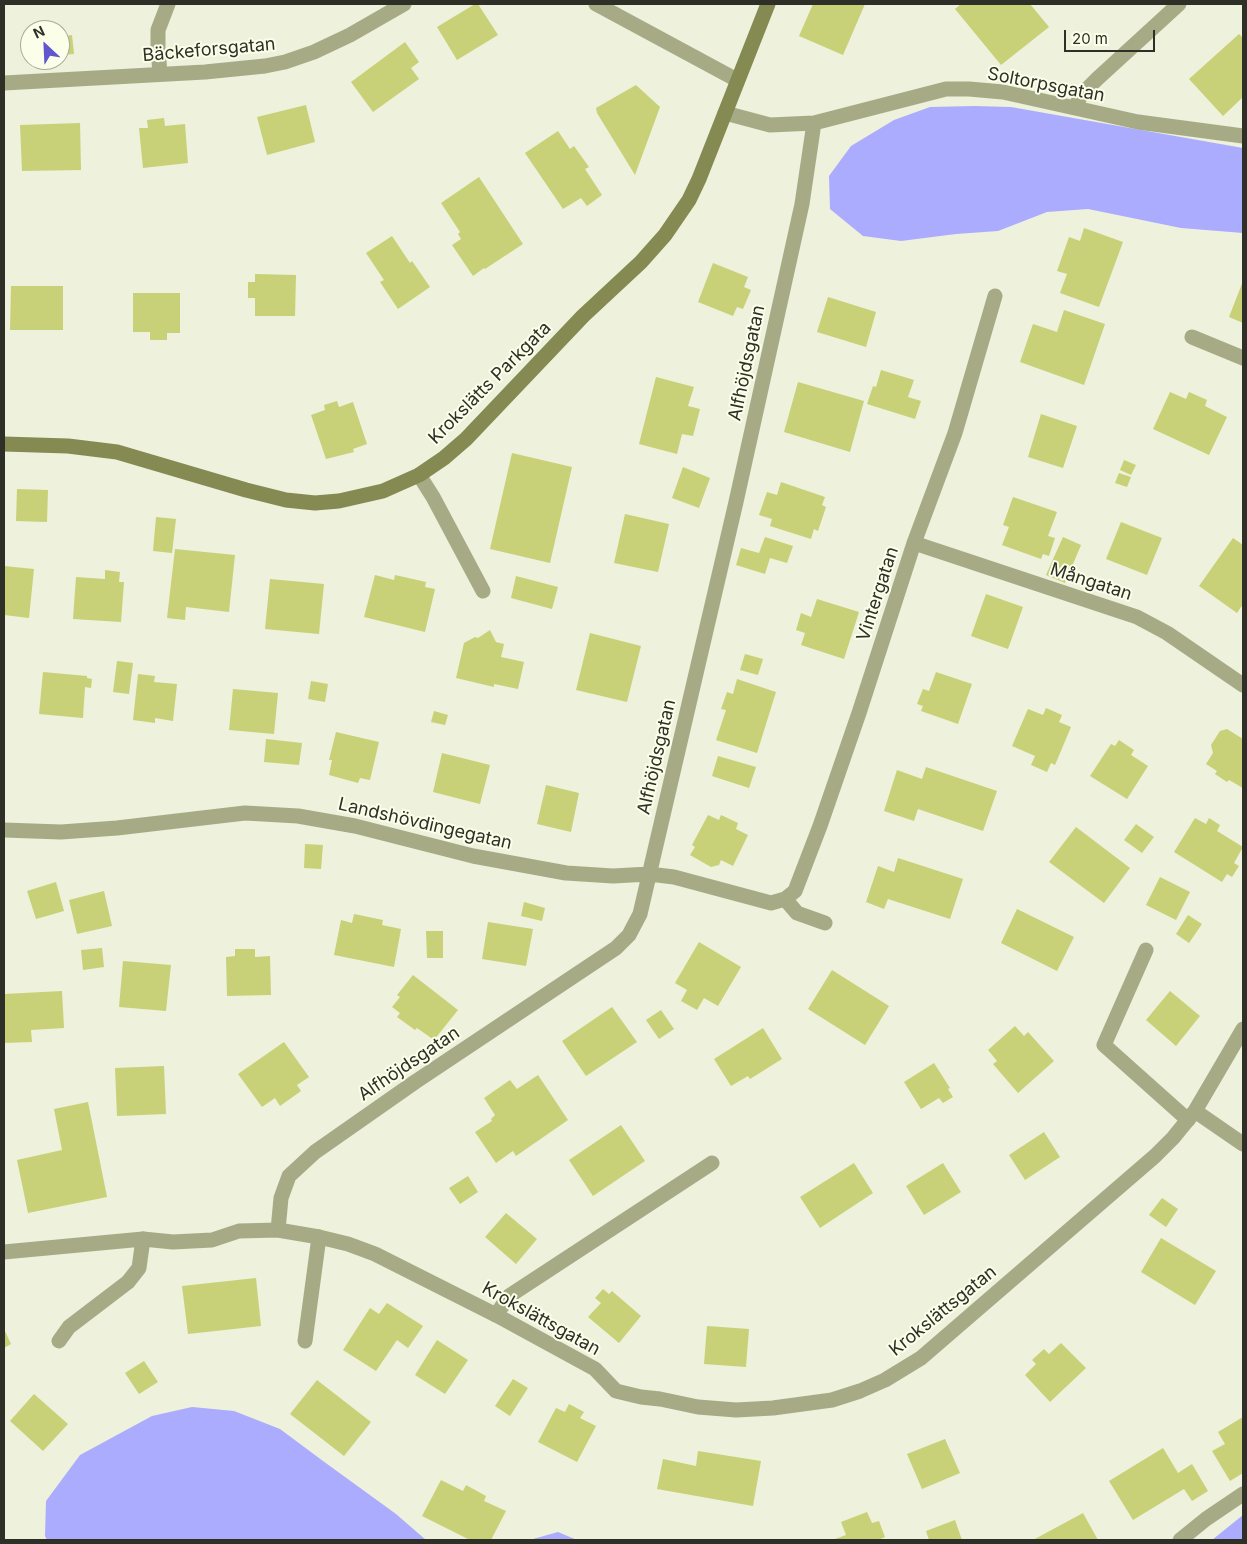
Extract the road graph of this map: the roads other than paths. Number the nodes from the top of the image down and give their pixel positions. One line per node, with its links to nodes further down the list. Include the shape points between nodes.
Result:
1 (168, 4): 6 (street, via 158,30)
2 (404, 4): 6 (street, Bäckeforsgatan, via 350,35 285,62)
3 (596, 4): 7 (street)
4 (768, 4): 7 (street, Krokslätts Parkgata)
5 (1179, 4): 9 (street, via 1081,95)
6 (160, 74): 8 (street, Bäckeforsgatan)
7 (737, 80): 10 (street, Krokslätts Parkgata)
8 (4, 83)
9 (1075, 108): 11 (street, Soltorpsgatan, via 1003,92 946,89); 12 (street, Soltorpsgatan, via 1138,122)
10 (725, 113): 11 (street, Soltorpsgatan, via 770,125); 17 (street, Krokslätts Parkgata, via 693,193 665,235 466,438)
11 (814, 123): 22 (street, Alfhöjdsgatan, via 802,204)
12 (1243, 136)
13 (995, 296): 18 (street, Vintergatan, via 955,433)
14 (1192, 337): 15 (street)
15 (1243, 358)
16 (4, 444): 17 (street, Krokslätts Parkgata, via 68,446 117,452 246,490 315,503 383,491)
17 (419, 475): 19 (street)
18 (914, 543): 20 (street, Mångatan, via 1137,617 1167,633); 23 (street, Vintergatan, via 820,826 795,891)
19 (483, 590)
20 (1243, 685)
21 (4, 830): 22 (street, Landshövdingegatan, via 62,832 245,813 298,816 566,874)
22 (649, 874): 23 (street, Landshövdingegatan, via 674,877 771,904); 30 (street, Alfhöjdsgatan, via 640,914 629,935 616,948 370,1112 315,1152 289,1176 280,1198)
23 (785, 899): 24 (street, via 797,913)
24 (825, 923)
25 (1146, 950): 27 (street, via 1104,1045)
26 (1243, 1028): 27 (street, Krokslättsgatan)
27 (1191, 1115): 28 (street); 34 (street, Krokslättsgatan, via 1155,1156 921,1358 885,1380 832,1400 736,1410 698,1407 616,1391 594,1369)
28 (1243, 1144)
29 (712, 1164): 34 (street, via 509,1296)
30 (278, 1230): 31 (street, Krokslättsgatan); 32 (street, Krokslättsgatan, via 239,1230 212,1240 173,1242)
31 (319, 1237): 34 (street, Krokslättsgatan, via 375,1254); 36 (street)
32 (142, 1239): 33 (street, Krokslättsgatan); 35 (street, via 139,1268 128,1282 69,1327)
33 (4, 1252)
34 (496, 1315)
35 (59, 1341)
36 (305, 1341)
37 (1243, 1494): 38 (street)
38 (1180, 1540)

